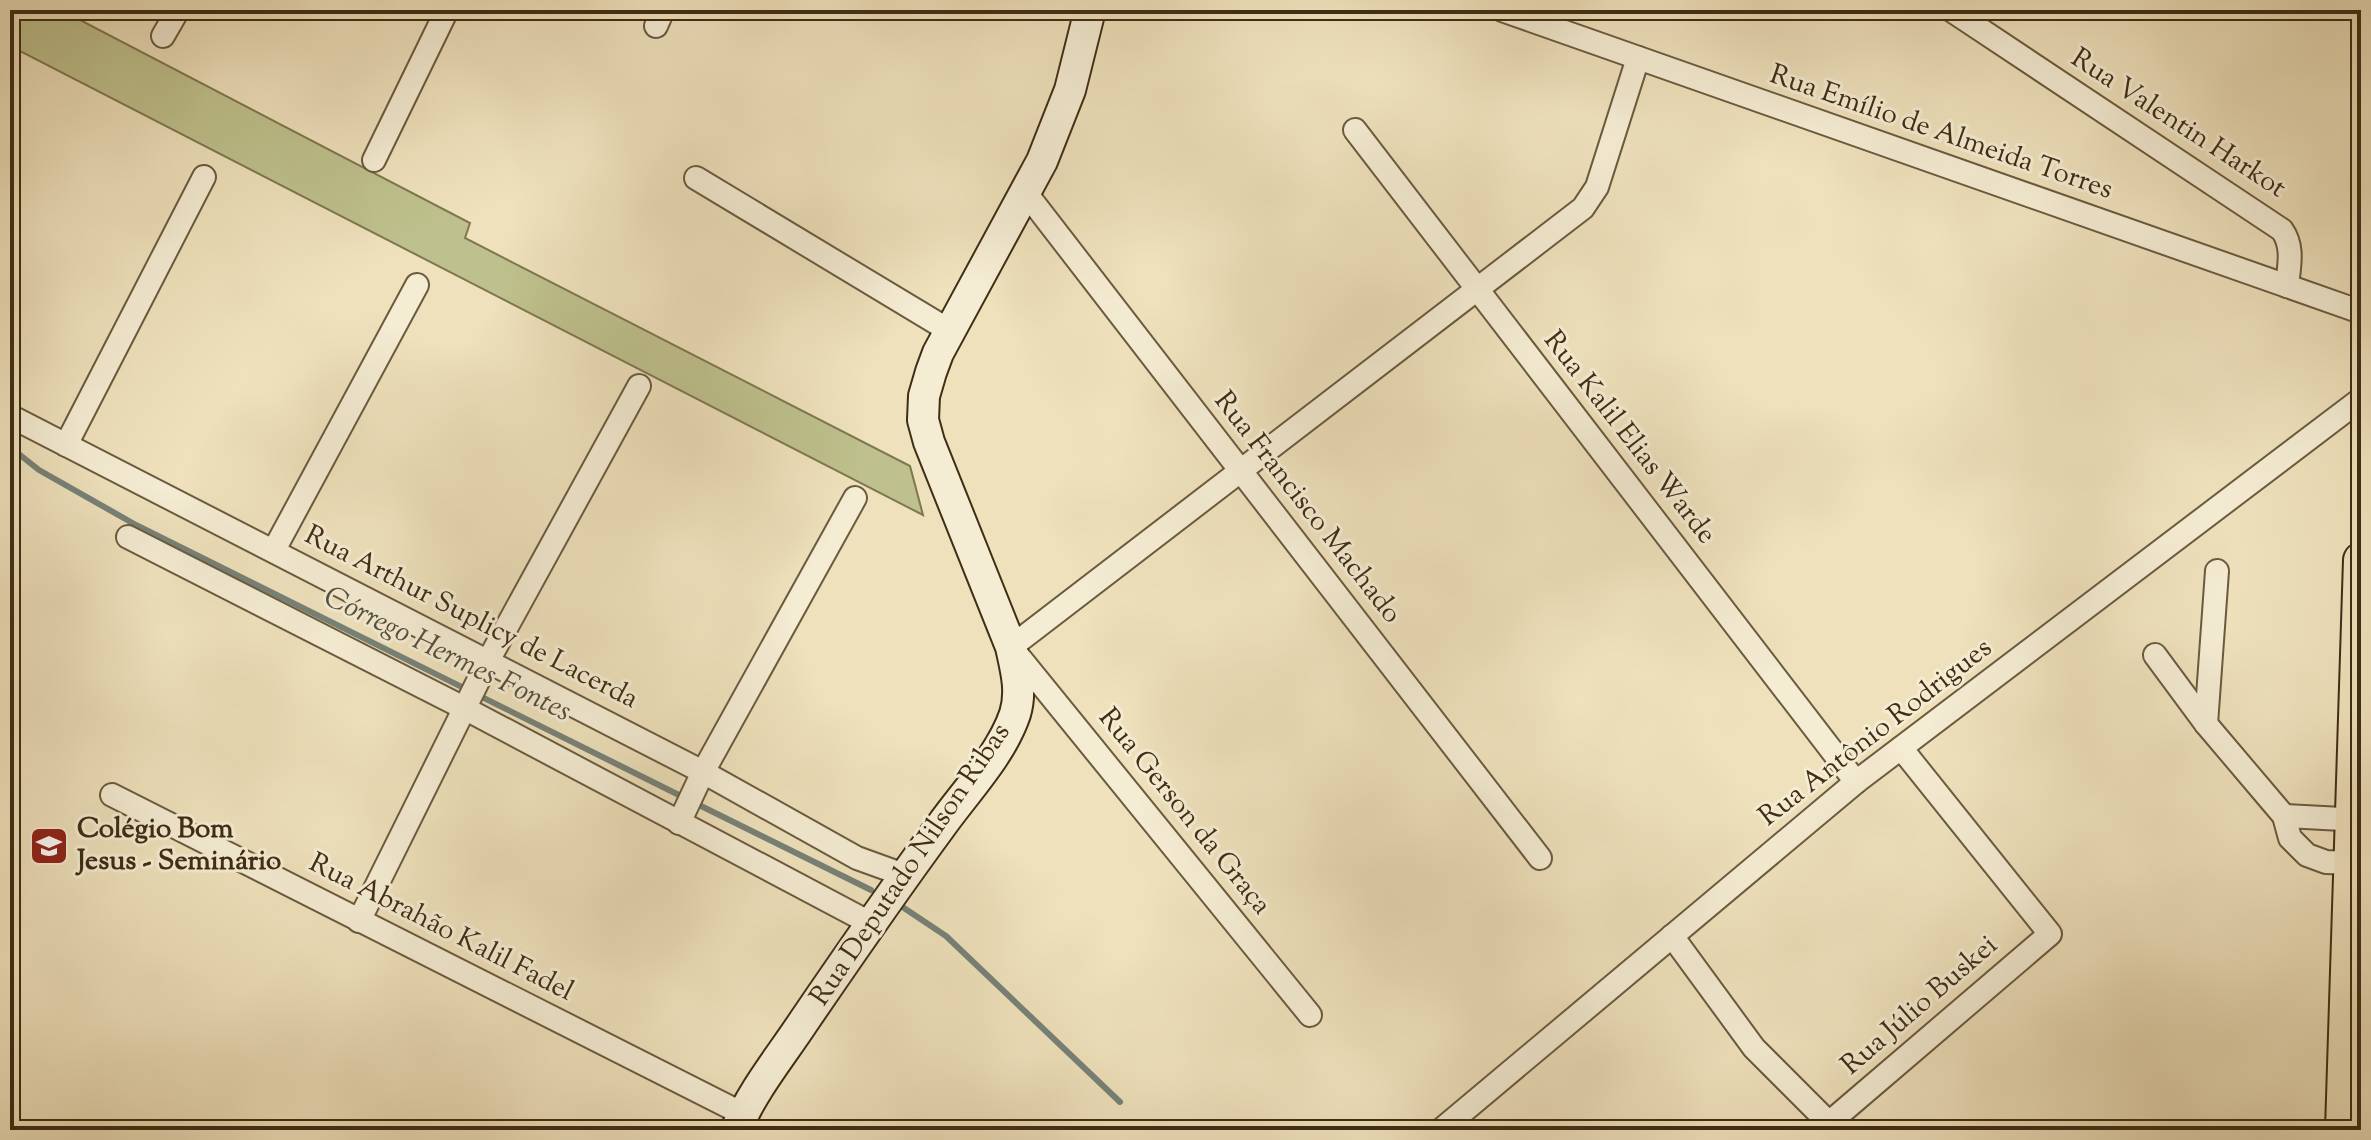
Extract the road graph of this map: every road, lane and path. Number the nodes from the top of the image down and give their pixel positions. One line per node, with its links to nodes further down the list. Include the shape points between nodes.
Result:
1 (178, 10): 6 (street)
2 (447, 10): 9 (street)
3 (1090, 10): 12 (street, Rua Deputado Nilson Ribas, via 1070,90)
4 (1502, 10): 7 (street, Rua Emílio de Almeida Torres)
5 (1951, 10): 14 (street, Rua Valentin Harkot, via 2282,230 2291,249)
6 (163, 36)
7 (1638, 58): 14 (street, Rua Emílio de Almeida Torres); 15 (street, via 1591,198)
8 (1355, 130): 15 (street, Rua Kalil Elias Warde)
9 (374, 160)
10 (204, 177): 21 (street)
11 (696, 178): 17 (street)
12 (1026, 193): 17 (street, Rua Deputado Nilson Ribas); 22 (street, Rua Francisco Machado)
13 (417, 285): 25 (street)
14 (2287, 286): 16 (street, Rua Emílio de Almeida Torres)
15 (1478, 290): 22 (street); 35 (street, Rua Kalil Elias Warde)
16 (2361, 312)
17 (950, 331): 28 (street, Rua Deputado Nilson Ribas, via 931,372 923,420)
18 (639, 386): 30 (street)
19 (2361, 399): 33 (street, Rua Antônio Rodrigues)
20 (10, 416): 21 (street, Rua Arthur Suplicy de Lacerda)
21 (66, 445): 25 (street, Rua Arthur Suplicy de Lacerda)
22 (1241, 471): 28 (street); 40 (street, Rua Francisco Machado)
23 (855, 498): 34 (street)
24 (128, 537): 31 (street)
25 (274, 550): 30 (street, Rua Arthur Suplicy de Lacerda)
26 (2361, 560): 38 (main road)
27 (2217, 571): 32 (street)
28 (1011, 647): 42 (street, Rua Deputado Nilson Ribas, via 1018,698 1007,731); 46 (street, Rua Gerson da Graça)
29 (2155, 655): 32 (street)
30 (488, 661): 31 (street); 34 (street, Rua Arthur Suplicy de Lacerda)
31 (464, 708): 39 (street); 43 (street)
32 (2206, 724): 37 (street)
33 (1901, 748): 35 (street, Rua Antônio Rodrigues); 45 (street, Rua Júlio Buskei, via 2050,934 1829,1123 1754,1048)
34 (703, 772): 39 (street); 42 (street, Rua Arthur Suplicy de Lacerda, via 857,858)
35 (1856, 782): 45 (street, Rua Antônio Rodrigues)
36 (112, 795): 43 (street, Rua Abrahão Kalil Fadel)
37 (2284, 816): 38 (street); 41 (street, via 2290,838 2307,855)
38 (2357, 819): 41 (main road)
39 (679, 823): 44 (street)
40 (1540, 858)
41 (2351, 863): 49 (main road)
42 (904, 875): 44 (street, Rua Deputado Nilson Ribas)
43 (359, 921): 47 (street, Rua Abrahão Kalil Fadel)
44 (870, 923): 47 (street, Rua Deputado Nilson Ribas)
45 (1672, 936): 48 (street, Rua Antônio Rodrigues)
46 (1310, 1015)
47 (739, 1122)
48 (1441, 1130)
49 (2343, 1130)

